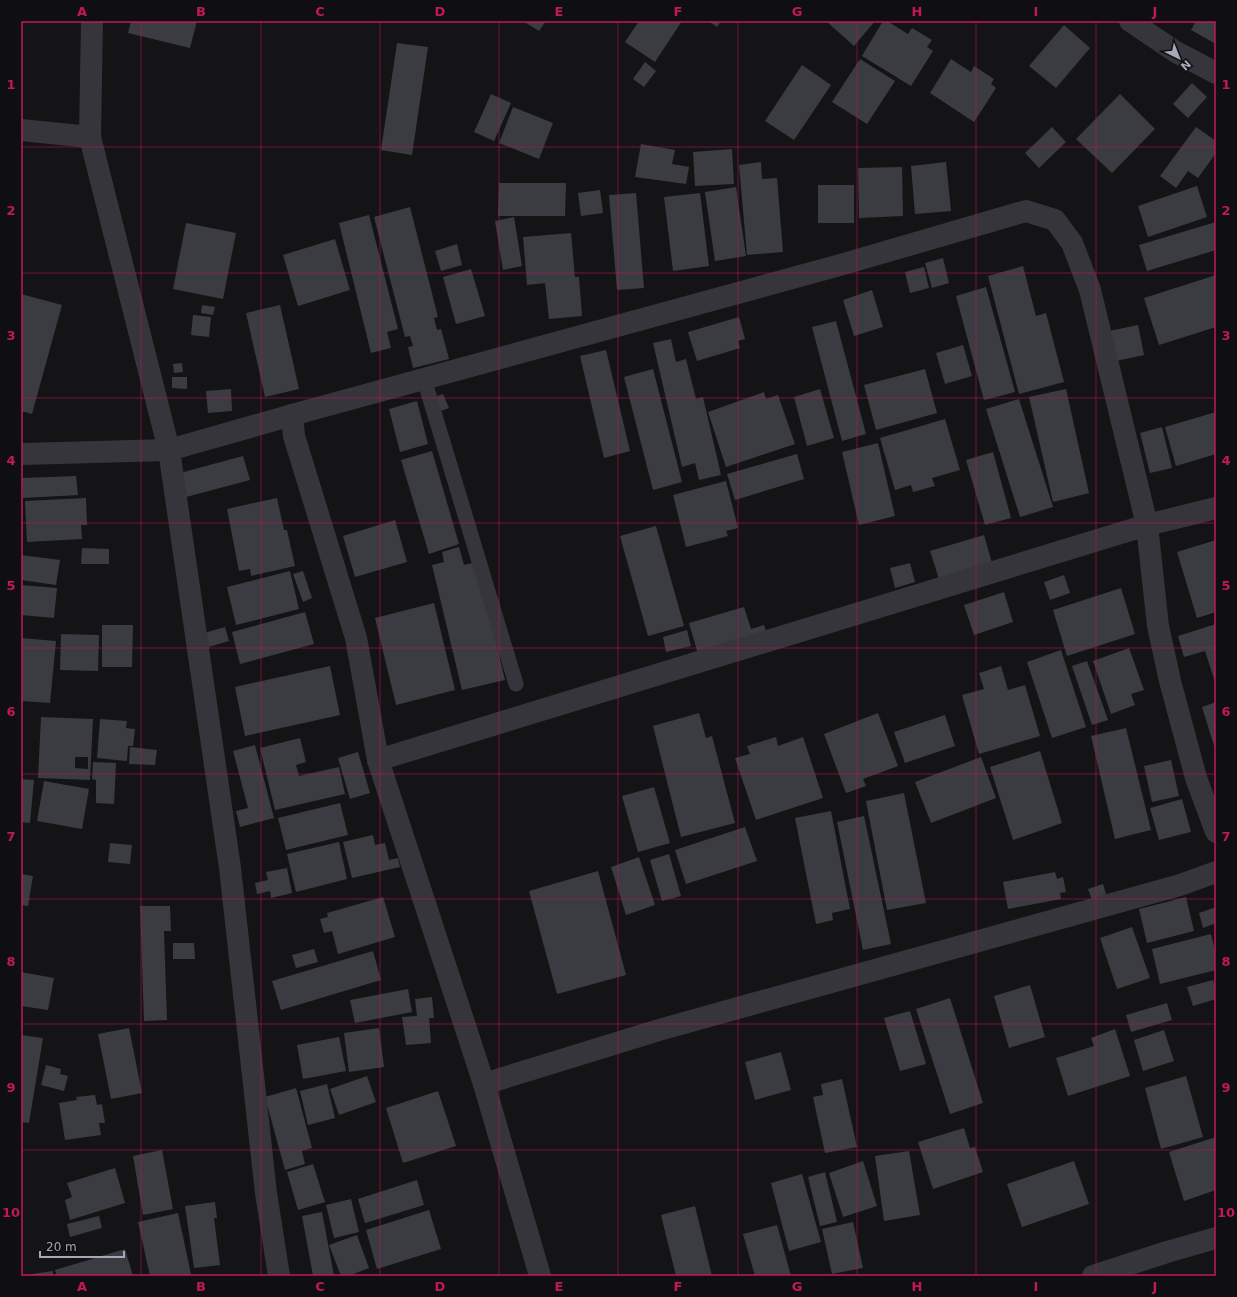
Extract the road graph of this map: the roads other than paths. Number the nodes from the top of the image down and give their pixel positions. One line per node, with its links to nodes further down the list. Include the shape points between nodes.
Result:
1 (92, 21): 5 (street)
2 (1130, 21): 3 (street, via 1176,52)
3 (1216, 73)
4 (21, 130): 5 (street)
5 (90, 137): 8 (street)
6 (424, 379): 7 (street); 11 (street, via 1026,211 1056,220 1072,244 1090,290); 12 (lane)
7 (292, 415): 8 (street); 13 (street, via 294,436 356,638)
8 (169, 450): 9 (street); 18 (street, via 230,868 266,1193)
9 (21, 454)
10 (1216, 508): 11 (street)
11 (1147, 525): 13 (street); 14 (street, via 1158,626 1170,681 1196,778)
12 (516, 684)
13 (378, 760): 16 (street)
14 (1216, 832)
15 (1216, 872): 16 (street, via 1180,885 659,1030)
16 (484, 1084): 19 (street)
17 (1216, 1238): 20 (street)
18 (279, 1276)
19 (540, 1276)
20 (1093, 1276)

